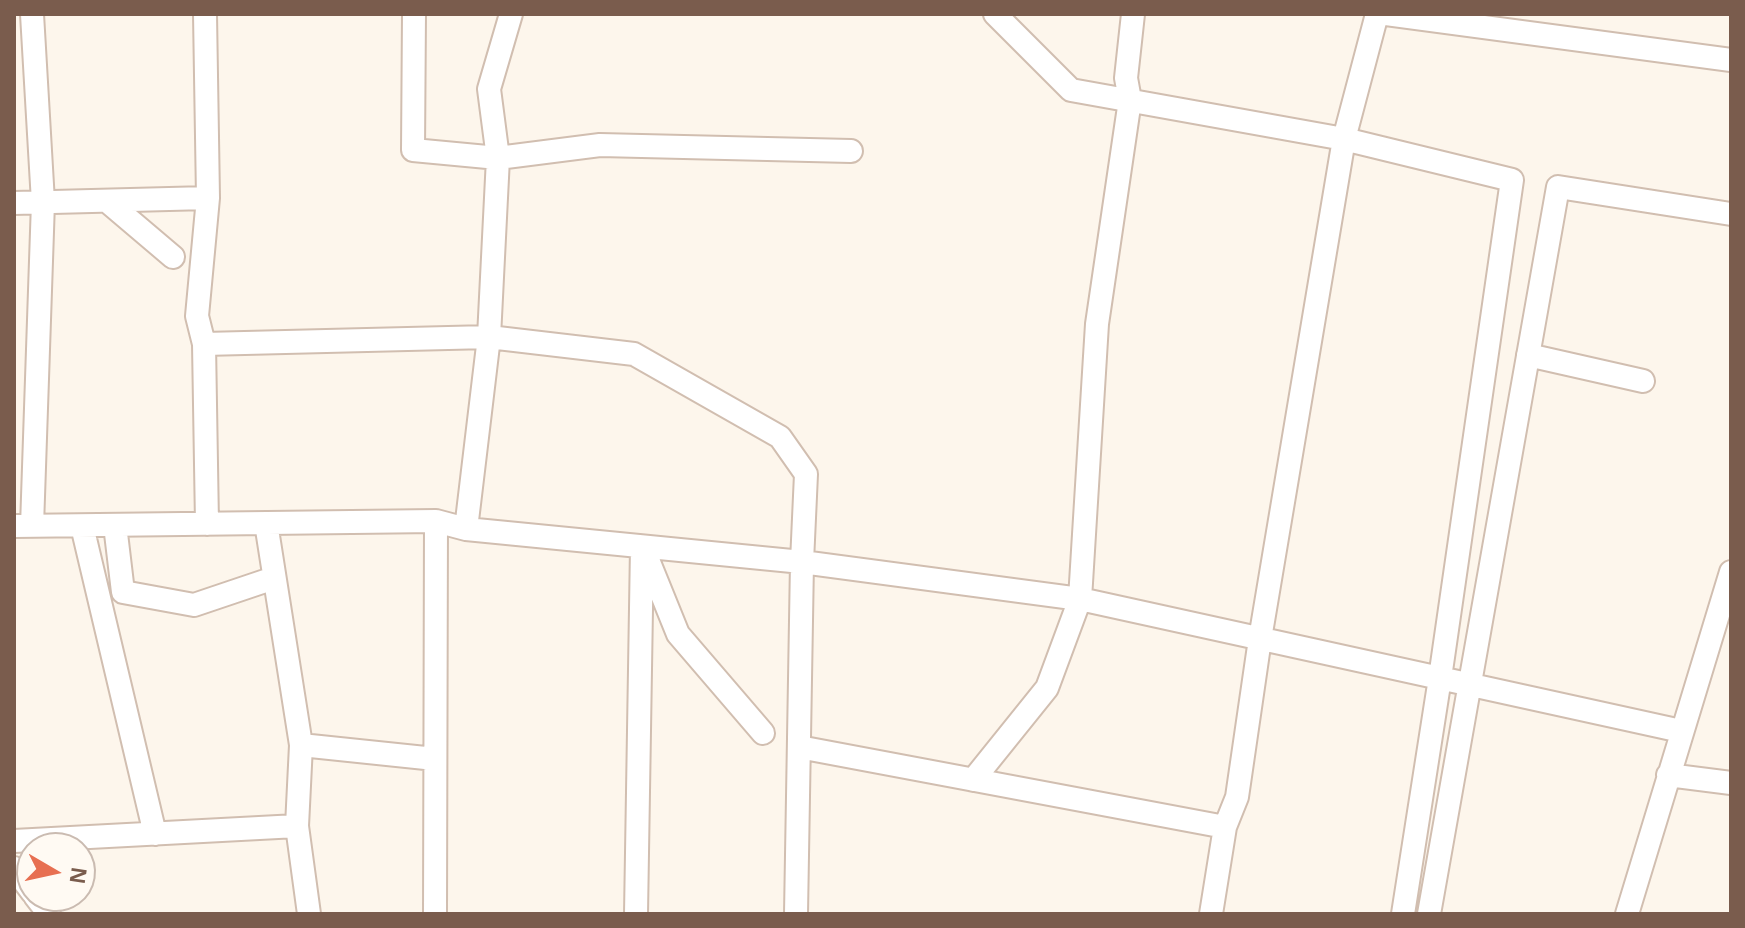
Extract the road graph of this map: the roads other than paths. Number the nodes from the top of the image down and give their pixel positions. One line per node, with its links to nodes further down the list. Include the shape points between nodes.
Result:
1 (32, 14): 16 (street)
2 (205, 14): 14 (street)
3 (414, 14): 13 (street, via 413,150)
4 (511, 14): 13 (street, via 489,89)
5 (995, 14): 10 (street, via 1071,90)
6 (1133, 14): 10 (street, via 1126,78)
7 (1377, 14): 11 (street)
8 (1386, 14): 9 (street)
9 (1731, 60)
10 (1130, 100): 11 (street); 35 (street, via 1097,324)
11 (1344, 139): 36 (street); 37 (street, via 1512,180)
12 (851, 151): 13 (street, via 600,145)
13 (498, 158): 20 (street)
14 (208, 198): 15 (street); 21 (street, via 197,316)
15 (107, 201): 16 (street); 19 (street)
16 (43, 202): 17 (street); 28 (street)
17 (14, 203)
18 (1731, 214): 22 (street, via 1558,187)
19 (173, 257)
20 (489, 337): 21 (street); 30 (street); 32 (street, via 634,354 780,437 806,474)
21 (204, 344): 26 (street)
22 (1528, 355): 23 (street); 38 (street)
23 (1643, 381)
24 (436, 521): 25 (street); 30 (street); 43 (street)
25 (266, 523): 26 (street); 34 (street)
26 (207, 524): 27 (street)
27 (115, 525): 29 (street); 34 (street, via 123,592 194,605)
28 (23, 526): 29 (street)
29 (82, 526): 49 (street)
30 (466, 529): 31 (street)
31 (642, 547): 32 (street); 40 (street, via 678,634); 53 (street)
32 (802, 562): 35 (street); 42 (street)
33 (1731, 572): 39 (street)
34 (274, 578): 41 (street)
35 (1080, 599): 36 (street); 45 (street, via 1047,688)
36 (1260, 639): 37 (street); 48 (street, via 1237,797)
37 (1440, 678): 38 (street); 56 (street)
38 (1470, 685): 39 (street); 57 (street)
39 (1681, 731): 44 (street)
40 (763, 733)
41 (301, 745): 43 (street); 47 (street)
42 (799, 747): 45 (street); 54 (street)
43 (435, 759): 52 (street)
44 (1668, 775): 46 (street); 58 (street)
45 (973, 780): 48 (street)
46 (1731, 783)
47 (297, 826): 49 (street); 51 (street)
48 (1225, 827): 55 (street)
49 (155, 834): 50 (street)
50 (14, 841)
51 (309, 914)
52 (435, 914)
53 (636, 914)
54 (796, 914)
55 (1211, 914)
56 (1403, 914)
57 (1429, 914)
58 (1627, 914)

